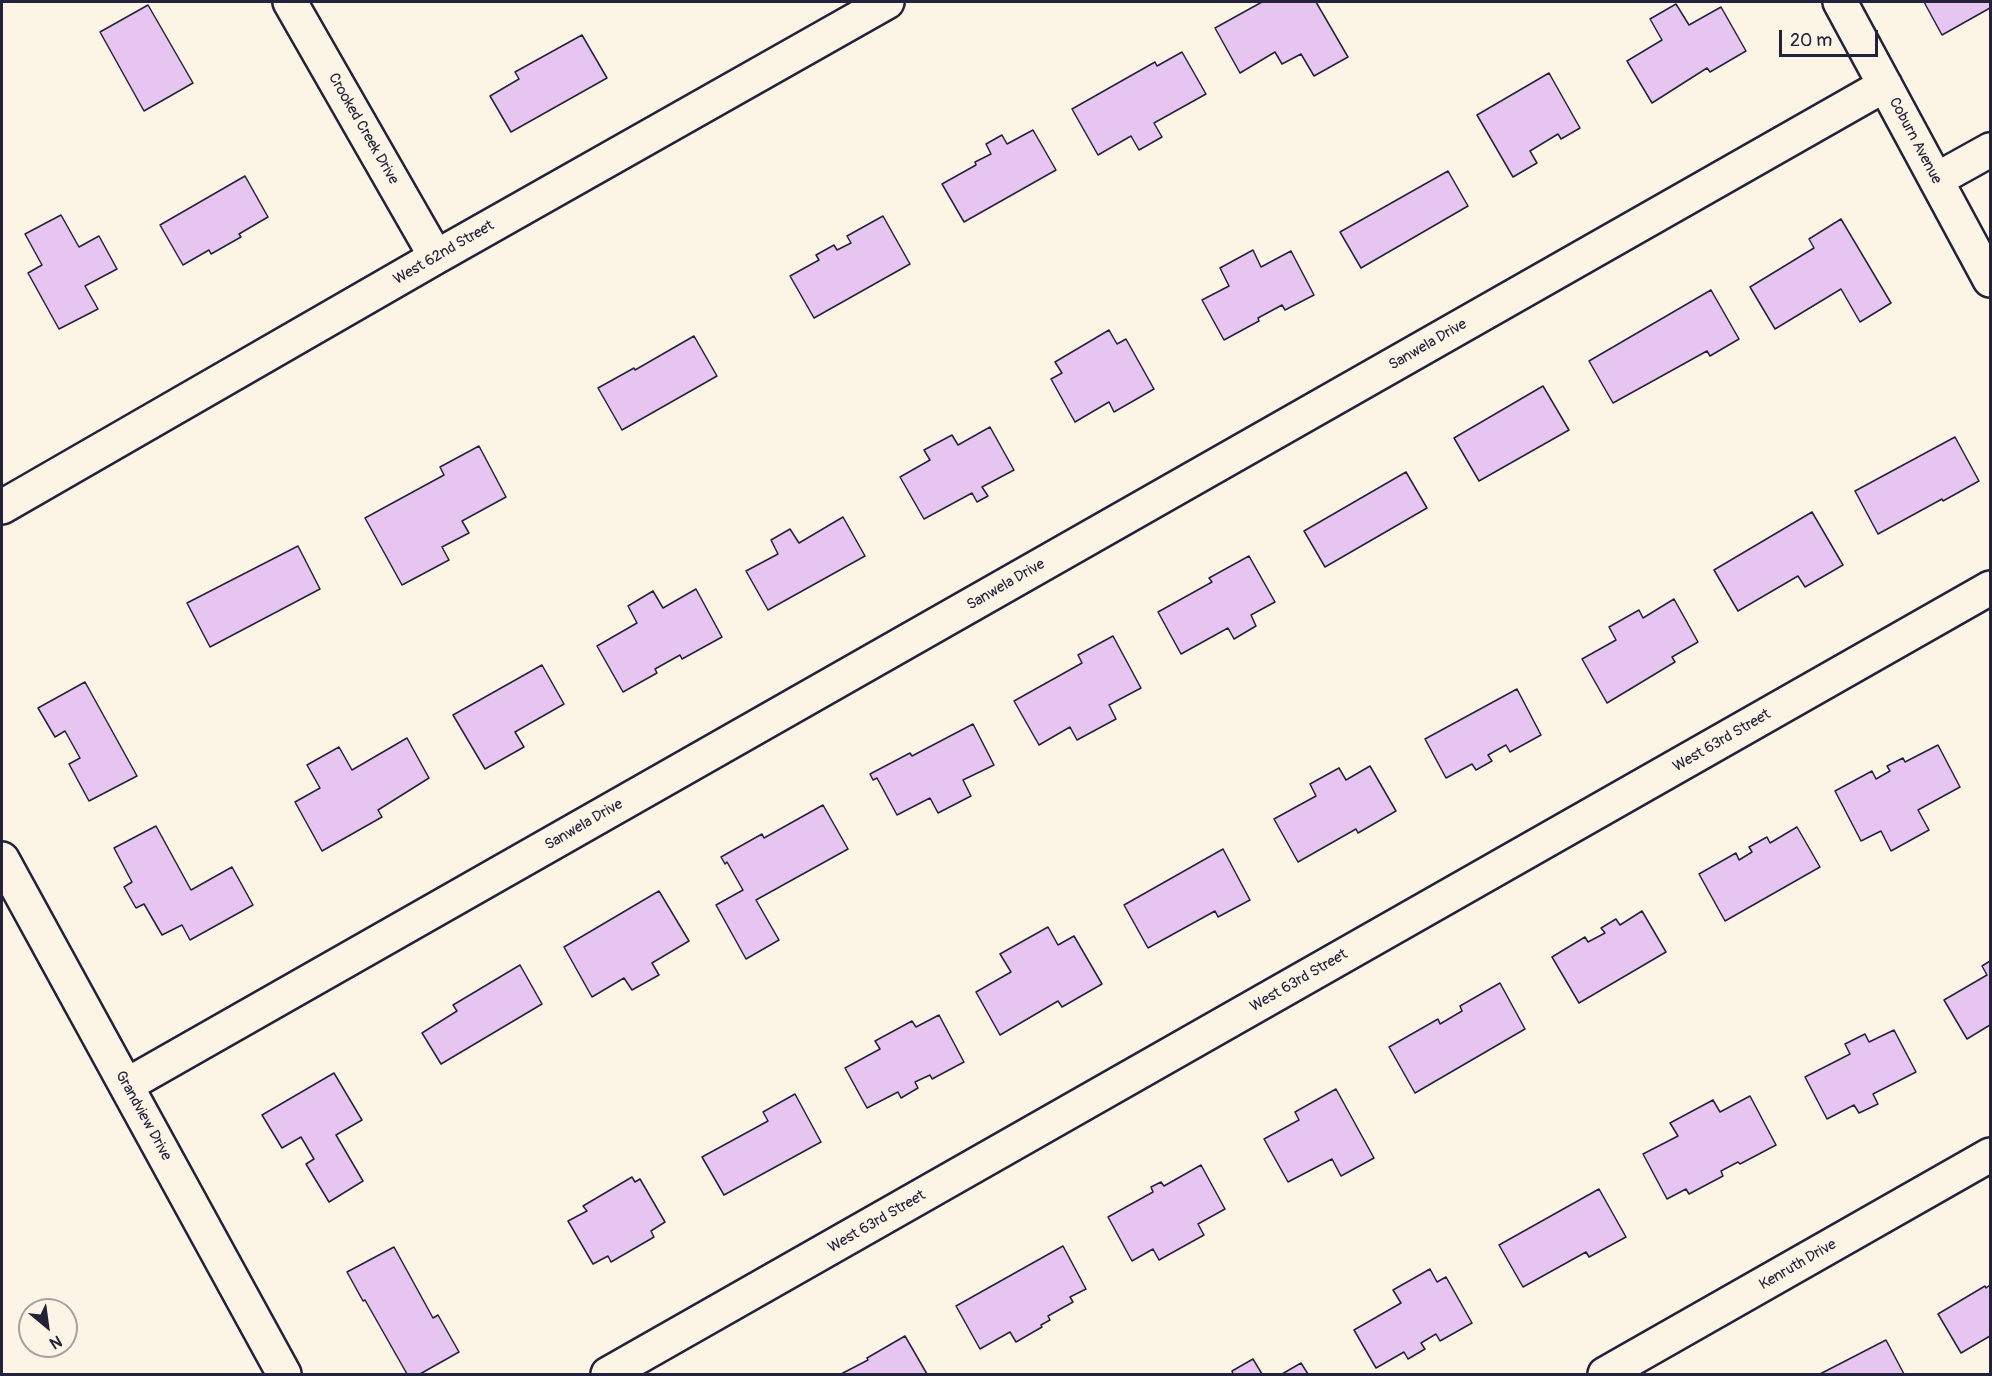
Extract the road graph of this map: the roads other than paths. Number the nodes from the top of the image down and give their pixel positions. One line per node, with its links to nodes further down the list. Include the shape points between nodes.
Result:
1 (290, 2): 7 (street, Crooked Creek Drive)
2 (887, 2): 7 (street, West 62nd Street)
3 (1840, 2): 4 (street, Coburn Avenue)
4 (1885, 85): 6 (street, Coburn Avenue); 12 (street, Sanwela Drive)
5 (1990, 150): 6 (street)
6 (1936, 180): 8 (street, Coburn Avenue)
7 (436, 257): 9 (street, West 62nd Street)
8 (1990, 280)
9 (2, 507)
10 (1990, 588): 15 (street, West 63rd Street)
11 (2, 859): 12 (street, Grandview Drive)
12 (127, 1085): 14 (street, Grandview Drive)
13 (1990, 1155): 16 (street, Kenruth Drive)
14 (284, 1374)
15 (608, 1374)
16 (1605, 1374)

